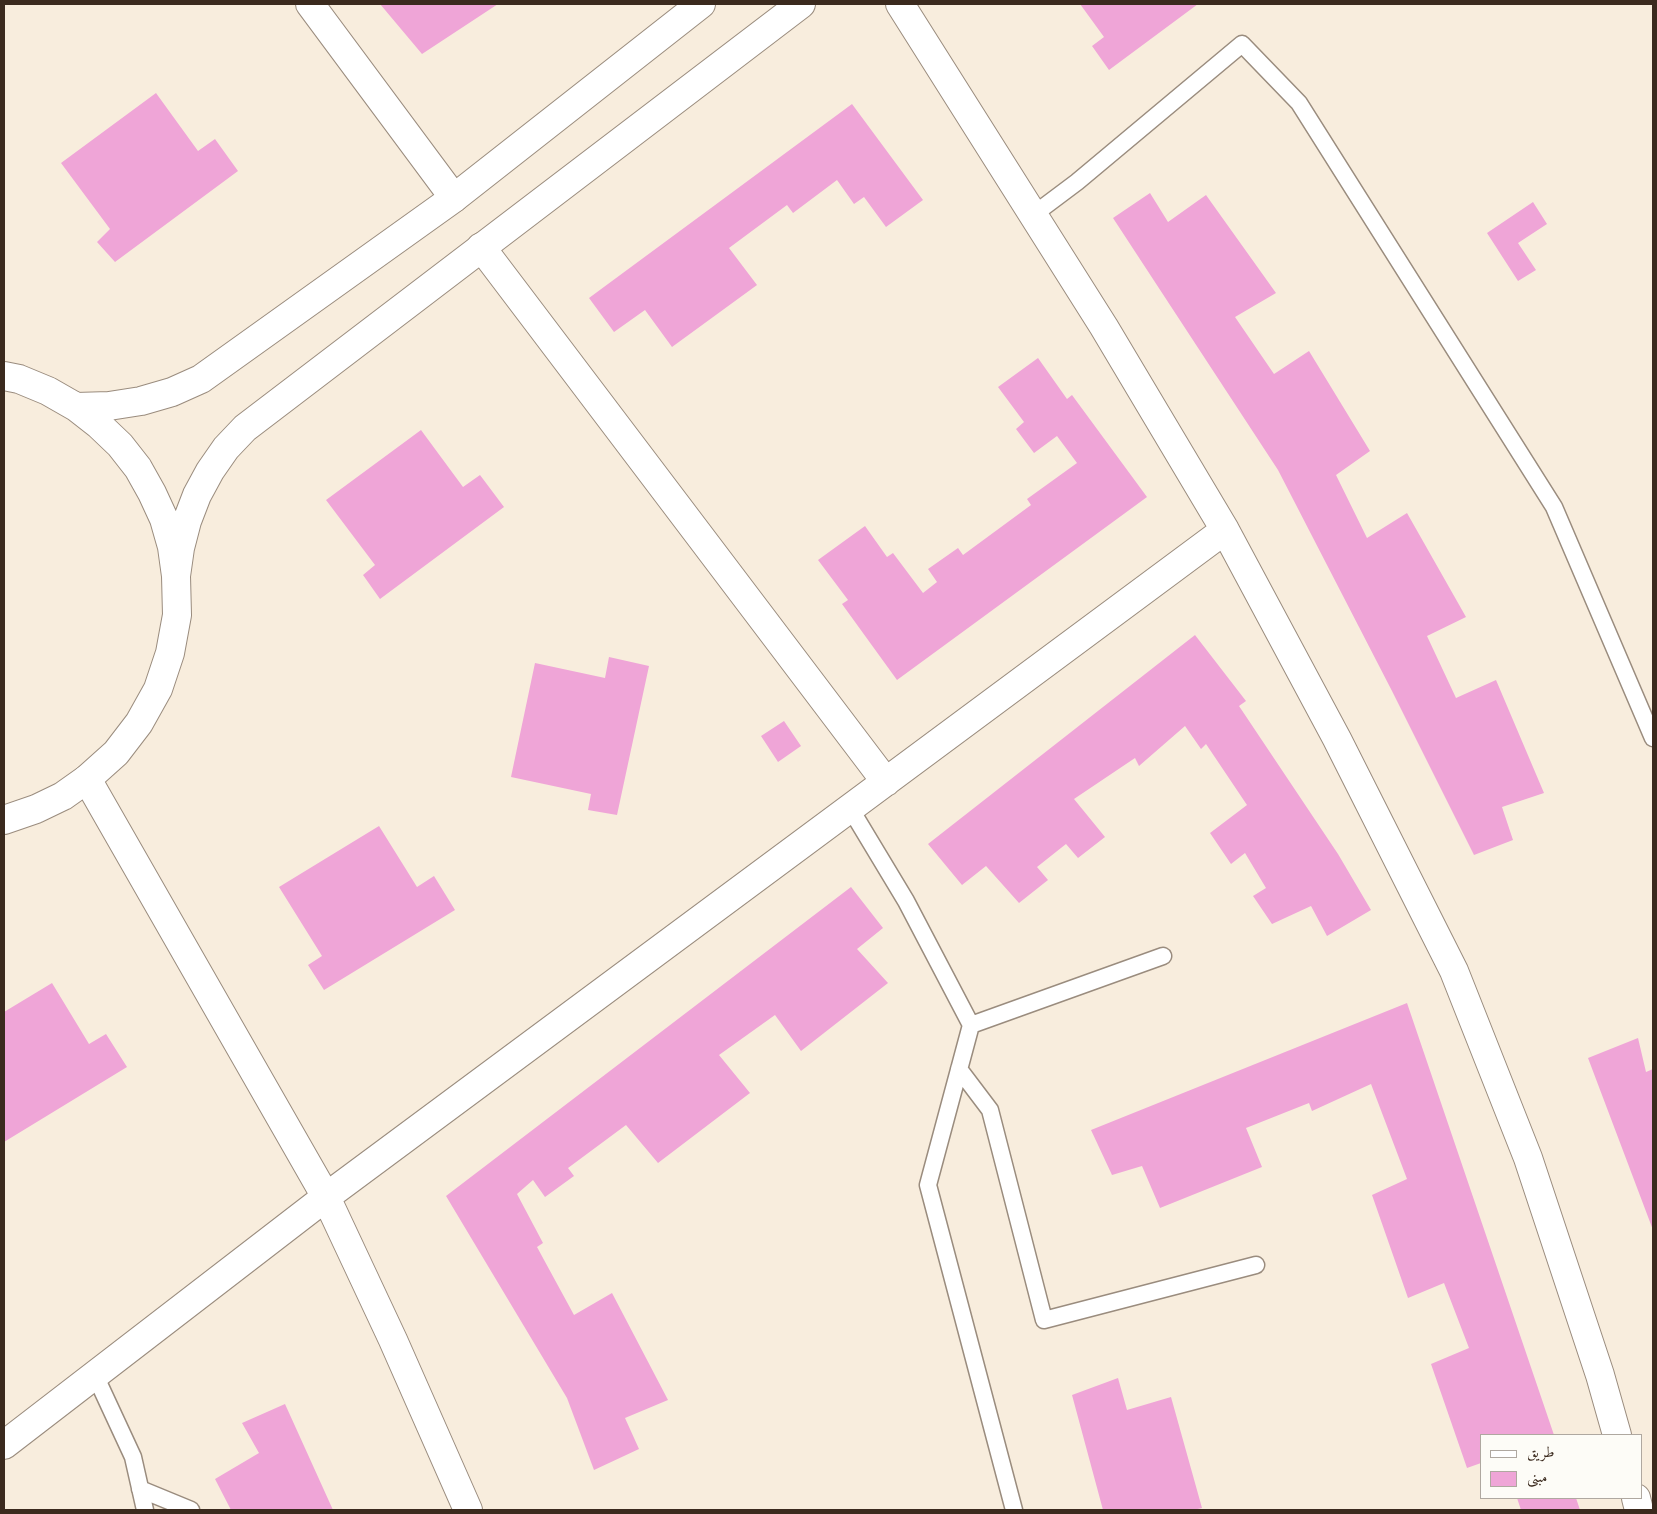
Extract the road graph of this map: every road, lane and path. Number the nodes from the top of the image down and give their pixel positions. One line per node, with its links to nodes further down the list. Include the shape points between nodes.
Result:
1 (310, 4): 5 (street)
2 (701, 4): 5 (street)
3 (801, 4): 7 (street)
4 (900, 4): 6 (street)
5 (454, 198): 9 (street, via 201,379 141,401)
6 (1034, 215): 10 (street); 12 (lane, via 1242,44 1300,103 1554,507)
7 (481, 247): 11 (street, via 245,428 226,448 197,495 182,539); 14 (street)
8 (4, 376): 9 (street, via 48,391)
9 (76, 407): 11 (street, via 113,438 138,468 164,519)
10 (1225, 530): 14 (street); 23 (street, via 1338,740 1454,971 1528,1158)
11 (176, 576): 13 (street, via 177,615 170,653 158,689 140,723 116,753)
12 (1653, 738)
13 (87, 779): 16 (street, via 63,796); 20 (street)
14 (886, 782): 15 (street)
15 (850, 808): 18 (lane, via 906,901); 20 (street)
16 (4, 820)
17 (1163, 956): 18 (lane)
18 (971, 1025): 19 (lane)
19 (960, 1069): 21 (lane, via 990,1110 1044,1320); 29 (lane, via 928,1185)
20 (326, 1197): 22 (street); 28 (street)
21 (1256, 1265)
22 (95, 1375): 24 (street); 25 (lane, via 133,1457)
23 (1617, 1434)
24 (4, 1445)
25 (140, 1490): 26 (lane); 27 (lane)
26 (144, 1510)
27 (191, 1510)
28 (468, 1510)
29 (1014, 1510)

